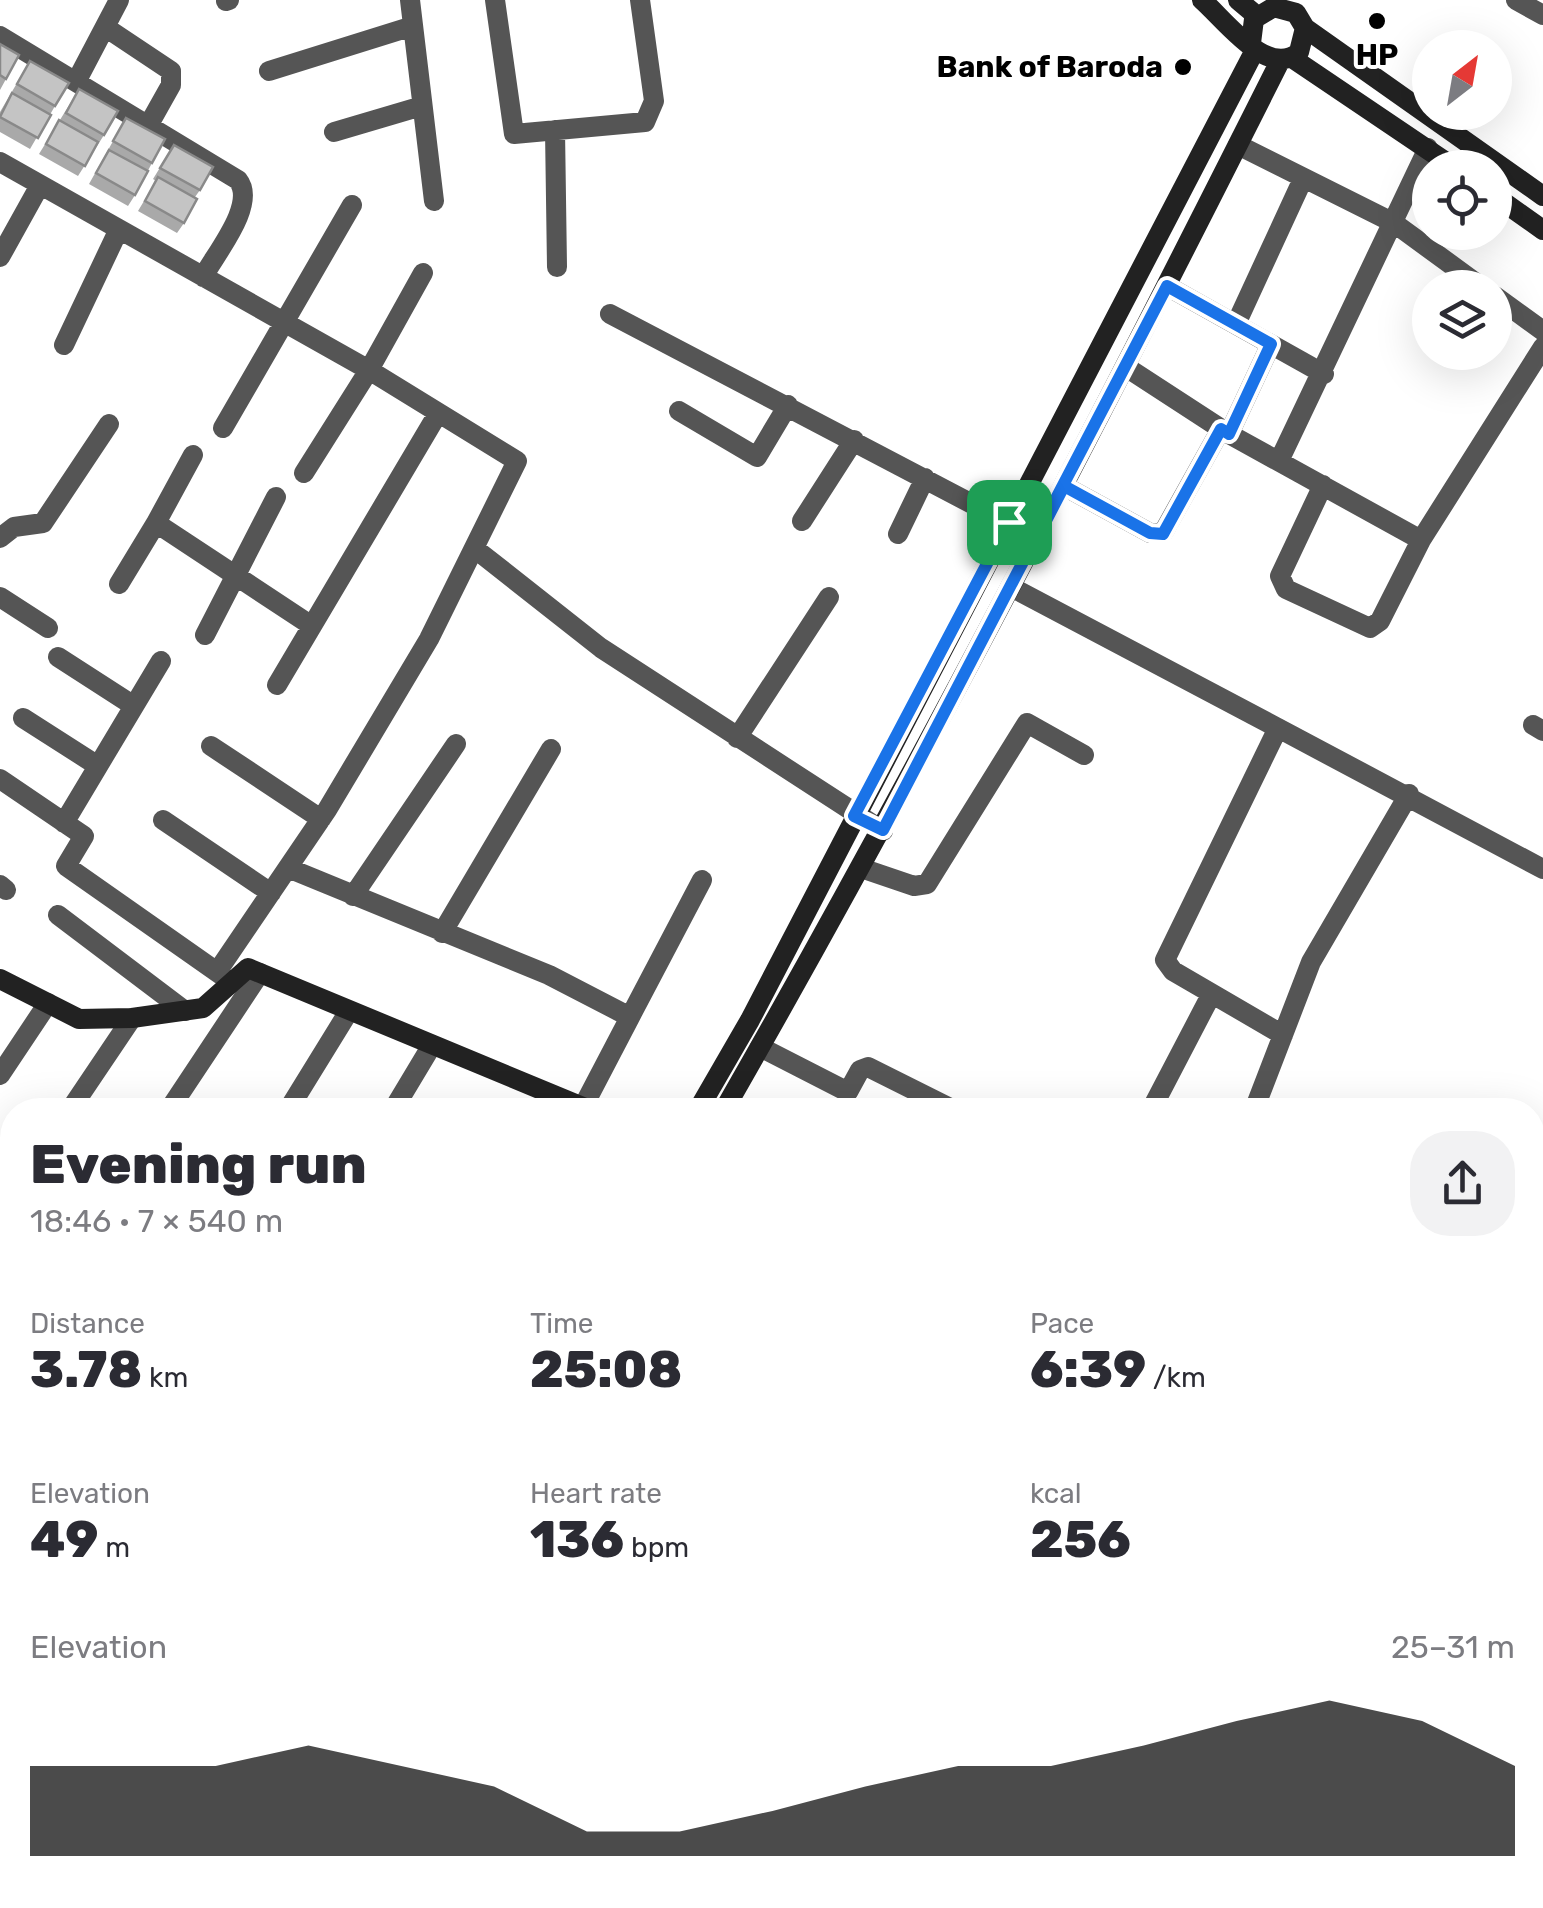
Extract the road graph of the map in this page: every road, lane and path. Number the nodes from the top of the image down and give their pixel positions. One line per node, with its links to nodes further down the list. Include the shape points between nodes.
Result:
1 (119, 0): 12 (street)
2 (410, 0): 13 (street)
3 (495, 0): 21 (street, via 514,134)
4 (640, 0): 21 (street, via 654,101 650,116 645,122)
5 (1202, 0): 15 (street)
6 (1238, 0): 9 (street)
7 (1311, 0): 11 (street)
8 (1516, 0): 10 (street)
9 (1267, 8): 11 (street, via 1288,9); 15 (street)
10 (1543, 14)
11 (1303, 24): 16 (street, via 1303,45); 29 (street)
12 (105, 26): 18 (street); 20 (street, via 171,70)
13 (413, 26): 17 (street); 19 (street)
14 (0, 36): 18 (street)
15 (1253, 46): 16 (street, via 1268,60); 68 (street)
16 (1286, 60): 23 (street); 24 (street)
17 (268, 71)
18 (76, 82): 20 (street)
19 (422, 106): 22 (street); 30 (street)
20 (148, 126): 40 (street, via 244,188 244,203)
21 (555, 130): 37 (street)
22 (334, 132)
23 (1238, 145): 27 (street); 41 (street)
24 (1428, 148): 25 (street); 33 (street)
25 (1431, 150)
26 (0, 162): 28 (street)
27 (1302, 181): 33 (street); 45 (street)
28 (40, 185): 34 (street); 36 (street)
29 (1543, 196)
30 (434, 200)
31 (352, 206): 44 (street)
32 (1512, 208): 35 (street)
33 (1394, 223): 38 (street); 52 (street)
34 (119, 229): 40 (street); 48 (street)
35 (1543, 230)
36 (0, 257)
37 (557, 267)
38 (1458, 270)
39 (423, 273): 51 (street)
40 (202, 277): 44 (street)
41 (1167, 286): 45 (street); 50 (street)
42 (1512, 309): 46 (street)
43 (610, 314): 53 (street)
44 (282, 323): 51 (street); 57 (street)
45 (1236, 324): 47 (street)
46 (1543, 332)
47 (1271, 344): 52 (street); 58 (street)
48 (64, 345)
49 (1543, 347): 73 (street)
50 (1126, 368): 58 (street); 65 (street)
51 (369, 370): 55 (street); 62 (street)
52 (1324, 374): 61 (street)
53 (788, 406): 54 (street, via 757,457); 59 (street)
54 (679, 411)
55 (437, 415): 74 (street, via 517,461); 80 (street)
56 (109, 424): 71 (street, via 43,523)
57 (224, 428)
58 (1225, 432): 61 (street); 65 (street, via 1163,534)
59 (854, 440): 63 (street); 67 (street)
60 (193, 455): 69 (street)
61 (1279, 461): 64 (street)
62 (304, 472)
63 (924, 478): 68 (street); 70 (street)
64 (1323, 485): 73 (street); 73 (street, via 1280,576 1286,590 1370,628 1380,621)
65 (1064, 486): 72 (street)
66 (276, 497): 75 (street)
67 (802, 521)
68 (1009, 522): 72 (street); 97 (street)
69 (156, 523): 75 (street); 76 (street)
70 (898, 534)
71 (0, 538)
72 (1037, 538): 77 (street)
73 (1421, 540)
74 (474, 548): 89 (street, via 600,648); 99 (street, via 429,640)
75 (236, 576): 80 (street); 82 (street)
76 (119, 584)
77 (1012, 587): 88 (street); 101 (street)
78 (0, 597): 81 (street)
79 (829, 598): 89 (street)
80 (312, 626): 85 (street)
81 (48, 628)
82 (204, 635)
83 (58, 657): 86 (street)
84 (161, 661): 86 (street)
85 (277, 685)
86 (134, 706): 94 (street)
87 (23, 718): 94 (street)
88 (1278, 728): 96 (street); 113 (street, via 1166,952 1168,967)
89 (738, 738): 97 (street)
90 (456, 744): 107 (street)
91 (211, 746): 99 (street)
92 (551, 749): 109 (street)
93 (1084, 755): 103 (street, via 1033,724 1022,726 927,884 914,886)
94 (98, 766): 100 (street)
95 (0, 779): 100 (street)
96 (1408, 794): 104 (street); 119 (street, via 1311,962)
97 (854, 816): 101 (street); 129 (street)
98 (164, 820): 106 (street)
99 (321, 820): 102 (street)
100 (64, 823): 111 (street, via 84,836 66,866)
101 (883, 830): 103 (street)
102 (288, 868): 106 (street); 107 (street)
103 (862, 868): 121 (street)
104 (1543, 869)
105 (702, 880): 117 (street)
106 (271, 894): 111 (street)
107 (353, 896): 109 (street)
108 (58, 916): 115 (street)
109 (442, 933): 117 (street)
110 (260, 973): 111 (street, via 248,968); 116 (street); 124 (street)
111 (224, 978): 115 (street, via 203,1008)
112 (0, 979): 114 (street)
113 (1211, 994): 119 (street); 134 (street)
114 (48, 1003): 118 (street, via 79,1019); 122 (street)
115 (185, 1011): 118 (street)
116 (349, 1011): 120 (street); 125 (street)
117 (630, 1016): 128 (street)
118 (132, 1018): 123 (street)
119 (1283, 1035): 135 (street)
120 (432, 1045): 126 (street); 127 (street)
121 (760, 1047): 130 (street); 131 (street)
122 (0, 1075)
123 (78, 1098)
124 (177, 1098)
125 (295, 1098)
126 (400, 1098)
127 (562, 1098)
128 (591, 1098)
129 (705, 1098)
130 (731, 1098)
131 (839, 1098)
132 (846, 1098): 133 (street, via 860,1070 868,1068)
133 (929, 1098)
134 (1158, 1098)
135 (1259, 1098)

